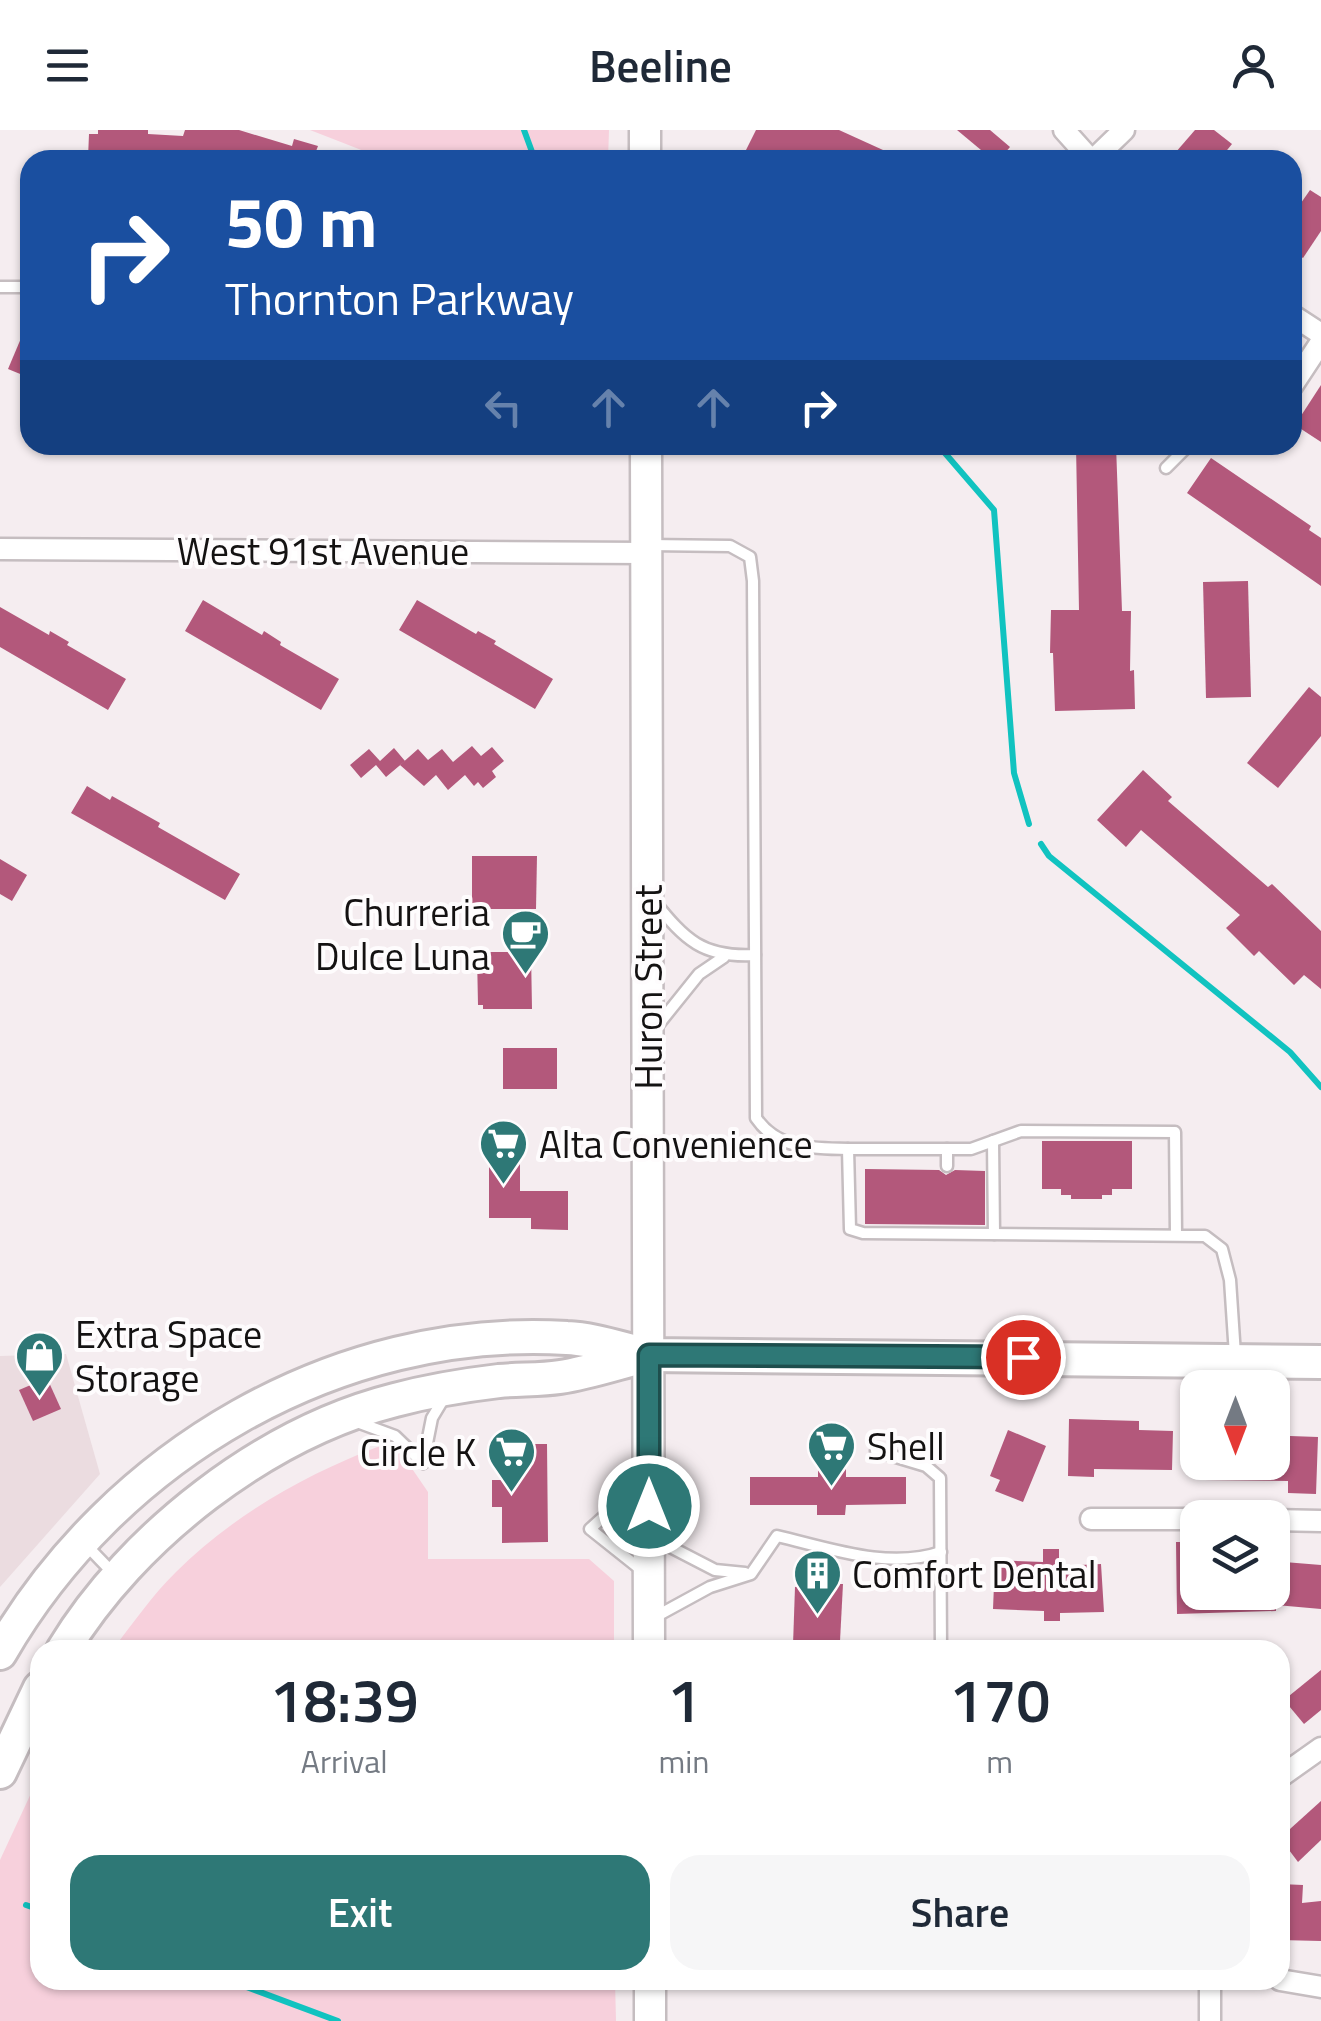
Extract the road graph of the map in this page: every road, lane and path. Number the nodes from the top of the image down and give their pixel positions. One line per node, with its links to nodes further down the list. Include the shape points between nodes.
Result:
1 (1064, 130): 3 (street)
2 (1124, 130): 4 (street)
3 (1083, 150)
4 (1103, 150)
5 (1321, 338): 6 (street)
6 (1302, 369)
7 (646, 455): 11 (main road, Huron Street)
8 (1178, 455): 9 (lane)
9 (1166, 468)
10 (0, 549): 11 (street, West 91st Avenue)
11 (646, 549): 12 (main road, Huron Street); 13 (lane, via 730,546 750,557)
12 (647, 892): 14 (lane, via 688,939); 15 (main road, Huron Street)
13 (755, 956): 14 (lane); 19 (lane, via 756,1118 767,1134 788,1144)
14 (724, 957): 15 (lane, via 699,974)
15 (648, 1039): 26 (main road, Huron Street)
16 (993, 1141): 18 (lane); 24 (lane); 25 (lane, via 1021,1131 1176,1132)
17 (918, 1149): 18 (lane); 20 (lane); 22 (lane)
18 (947, 1149): 23 (lane)
19 (848, 1150): 20 (lane); 24 (lane, via 850,1230)
20 (887, 1150): 21 (lane)
21 (887, 1166)
22 (918, 1166)
23 (947, 1166)
24 (994, 1234): 25 (lane)
25 (1176, 1234): 27 (lane, via 1205,1236 1222,1249)
26 (649, 1355): 27 (main road); 29 (main road, via 562,1377); 32 (main road, Huron Street); 38 (main road, via 571,1338 520,1338 443,1344 352,1364 269,1400 187,1448)
27 (1236, 1361): 28 (main road)
28 (1321, 1362)
29 (449, 1389): 30 (main road); 30 (lane, via 432,1418 423,1463 395,1436)
30 (342, 1416): 42 (main road, via 216,1488)
31 (876, 1451): 39 (lane, via 926,1466 940,1478)
32 (649, 1476): 37 (main road, Huron Street); 41 (lane, via 590,1529)
33 (1091, 1518): 34 (street)
34 (1180, 1519)
35 (1290, 1520): 36 (street)
36 (1321, 1521)
37 (649, 1536): 40 (lane, via 715,1570); 41 (main road, Huron Street)
38 (82, 1542): 42 (lane); 46 (main road)
39 (941, 1552): 40 (lane, via 875,1558 777,1536); 45 (lane)
40 (751, 1574): 43 (lane, via 710,1587)
41 (649, 1576): 43 (main road, Huron Street)
42 (118, 1578): 44 (main road)
43 (649, 1635)
44 (70, 1640)
45 (941, 1640)
46 (0, 1653)
47 (30, 1709): 50 (main road)
48 (1321, 1748): 49 (street)
49 (1290, 1768)
50 (0, 1772)
51 (1290, 1981): 52 (street)
52 (1321, 1986)
53 (650, 1990): 55 (main road)
54 (1210, 1990): 56 (street)
55 (650, 2021)
56 (1210, 2021)

